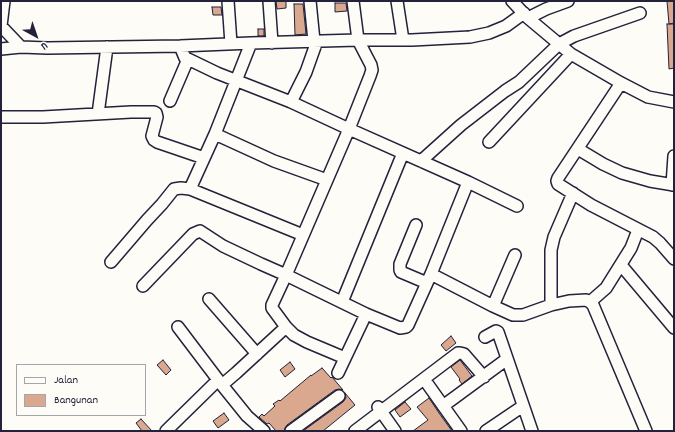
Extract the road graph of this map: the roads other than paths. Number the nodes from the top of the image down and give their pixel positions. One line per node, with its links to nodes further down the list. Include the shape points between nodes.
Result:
1 (4, 1): 11 (street)
2 (228, 1): 17 (street)
3 (269, 1): 16 (street)
4 (310, 1): 14 (street)
5 (353, 1): 12 (street)
6 (397, 1): 13 (street)
7 (512, 1): 10 (street)
8 (568, 1): 10 (street)
9 (640, 14): 18 (street, via 574,36)
10 (526, 15): 13 (street, via 490,33 470,37); 18 (street)
11 (1, 26): 20 (street)
12 (358, 40): 13 (street); 14 (street); 32 (street, via 372,70)
13 (402, 40)
14 (315, 41): 16 (street); 28 (street, via 306,72)
15 (251, 43): 16 (street); 17 (street); 25 (street)
16 (272, 43)
17 (231, 44): 19 (street)
18 (559, 44): 23 (street); 39 (street, via 519,82 461,125)
19 (180, 46): 21 (street); 24 (street, via 185,58)
20 (21, 47): 21 (street); 22 (street)
21 (107, 47): 30 (street)
22 (1, 49)
23 (571, 54): 26 (street); 34 (street)
24 (188, 59): 25 (street); 27 (street)
25 (236, 81): 28 (street); 33 (street)
26 (621, 83): 29 (street, via 648,97); 35 (street)
27 (170, 101)
28 (291, 102): 32 (street)
29 (674, 102)
30 (98, 114): 31 (street); 38 (street, via 154,112 157,117 152,136 154,140)
31 (1, 117)
32 (349, 129): 36 (street); 40 (street)
33 (215, 134): 38 (street); 40 (street)
34 (488, 142)
35 (578, 149): 42 (street, via 622,173); 44 (street, via 557,181)
36 (403, 153): 39 (street); 57 (street)
37 (674, 156): 42 (street)
38 (204, 158): 43 (street)
39 (421, 162): 41 (street)
40 (327, 180): 48 (street)
41 (468, 182): 45 (street); 54 (street)
42 (673, 185)
43 (190, 189): 48 (street); 51 (street, via 174,190)
44 (573, 193): 47 (street, via 590,205); 59 (street, via 554,236 551,250)
45 (518, 206)
46 (416, 225): 54 (street, via 400,264 400,270)
47 (638, 230): 50 (street, via 653,237); 52 (street)
48 (303, 235): 53 (street)
49 (515, 255): 60 (street)
50 (674, 258)
51 (111, 262)
52 (621, 265): 58 (street, via 606,288); 64 (street)
53 (286, 275): 55 (street, via 223,246 200,231 193,234); 57 (street); 62 (street, via 272,308)
54 (429, 279): 60 (street); 61 (street, via 406,327 397,328)
55 (143, 286)
56 (209, 299): 66 (street)
57 (342, 302): 61 (street)
58 (590, 302): 59 (street, via 569,301); 85 (street)
59 (551, 305): 60 (street, via 518,316)
60 (493, 306)
61 (366, 314): 67 (street)
62 (286, 327): 66 (street); 67 (street, via 307,342)
63 (178, 328): 72 (street)
64 (674, 328)
65 (485, 337): 68 (street, via 498,332)
66 (257, 354): 72 (street, via 231,378)
67 (345, 358): 69 (street)
68 (507, 360): 70 (street); 75 (street)
69 (338, 373)
70 (484, 377): 71 (street, via 460,352); 74 (street)
71 (424, 379): 74 (street); 76 (street)
72 (220, 383): 77 (street); 78 (street, via 247,416)
73 (339, 396): 79 (street)
74 (443, 406): 82 (street)
75 (523, 406): 83 (street); 84 (street)
76 (380, 409): 80 (street); 81 (street)
77 (166, 431)
78 (264, 431)
79 (291, 431)
80 (355, 431)
81 (395, 431)
82 (461, 431)
83 (486, 431)
84 (532, 431)
85 (646, 431)

